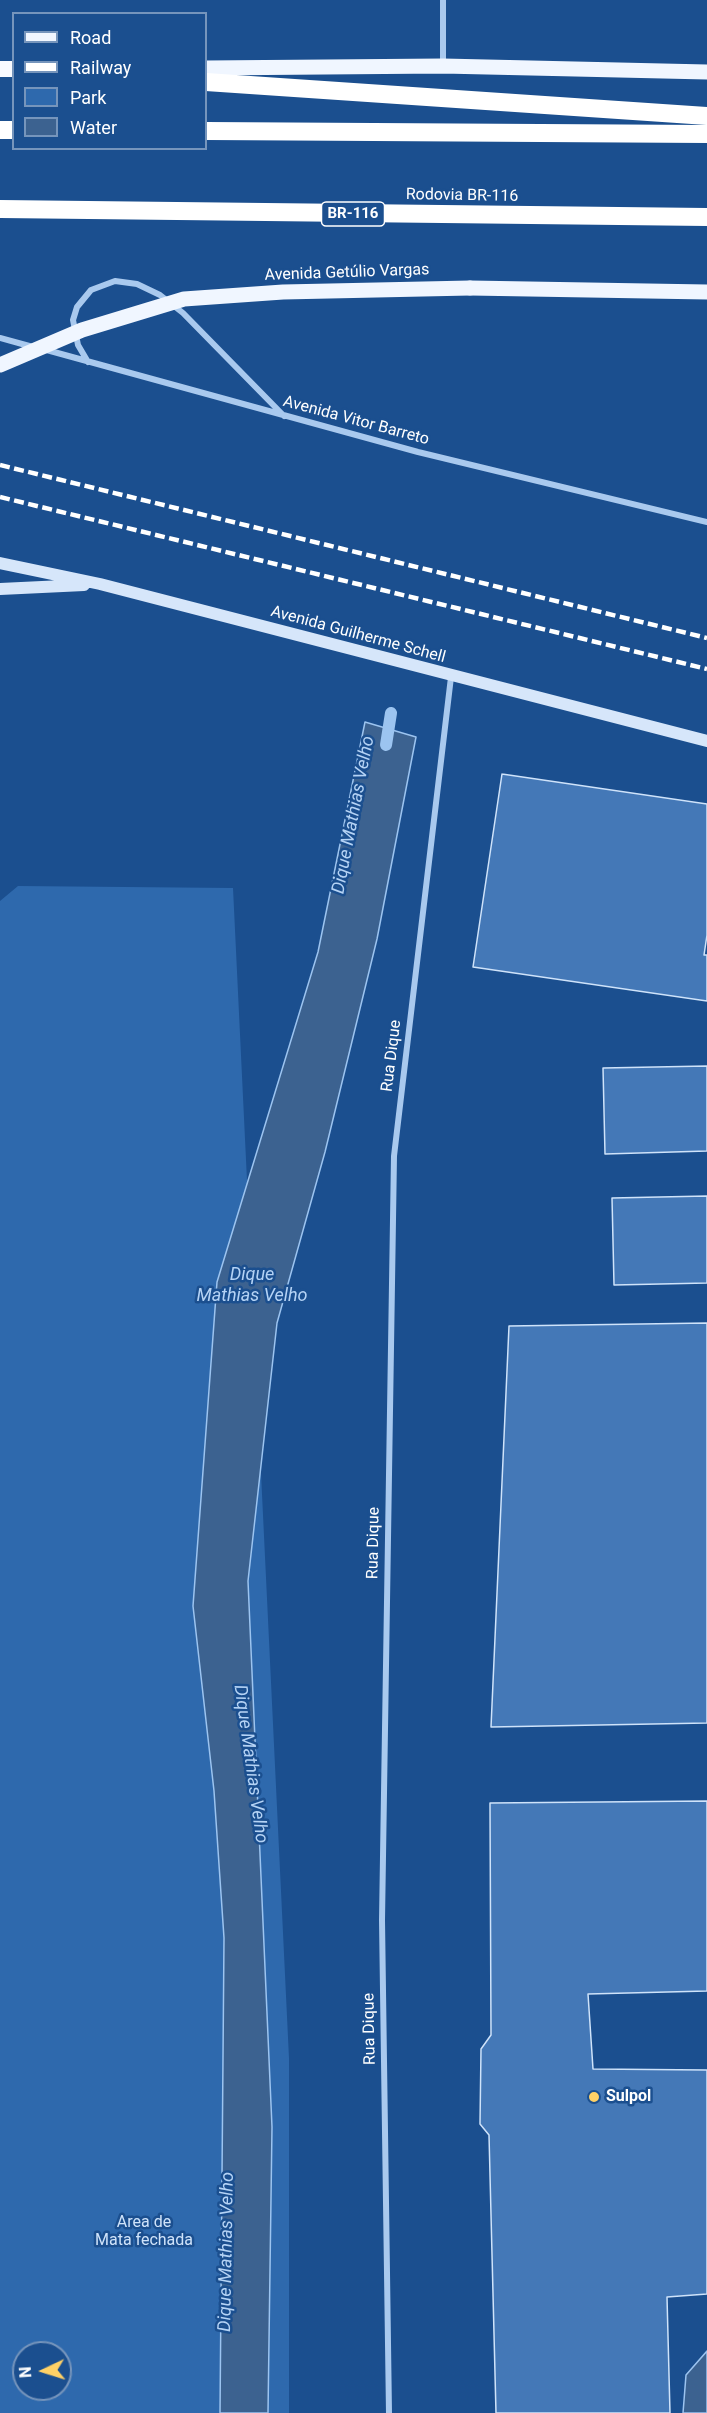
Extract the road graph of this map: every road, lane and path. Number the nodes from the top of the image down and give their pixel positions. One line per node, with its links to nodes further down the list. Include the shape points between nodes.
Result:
1 (443, 0): 2 (street)
2 (443, 66): 3 (main road); 4 (main road)
3 (207, 68)
4 (707, 72)
5 (207, 82): 6 (highway)
6 (707, 116)
7 (207, 131): 8 (highway)
8 (707, 134)
9 (0, 209): 10 (highway, Rodovia BR-116 / BR-116)
10 (707, 217)
11 (707, 292): 14 (main road, Avenida Getúlio Vargas, bridge, via 470,288 283,292 184,299 82,330)
12 (0, 338): 13 (street, Avenida Vitor Barreto)
13 (88, 362): 15 (street, Avenida Vitor Barreto); 15 (street, via 78,345 73,320 77,307 91,290 115,281 137,284 183,313)
14 (0, 364)
15 (285, 416): 16 (street, Avenida Vitor Barreto)
16 (707, 522)
17 (0, 563): 18 (main road, Avenida Guilherme Schell)
18 (100, 584): 19 (main road); 20 (main road, Avenida Guilherme Schell)
19 (0, 589)
20 (451, 677): 21 (main road, Avenida Guilherme Schell); 22 (street, Rua Dique, via 394,1156 382,1920)
21 (707, 741)
22 (389, 2413)

